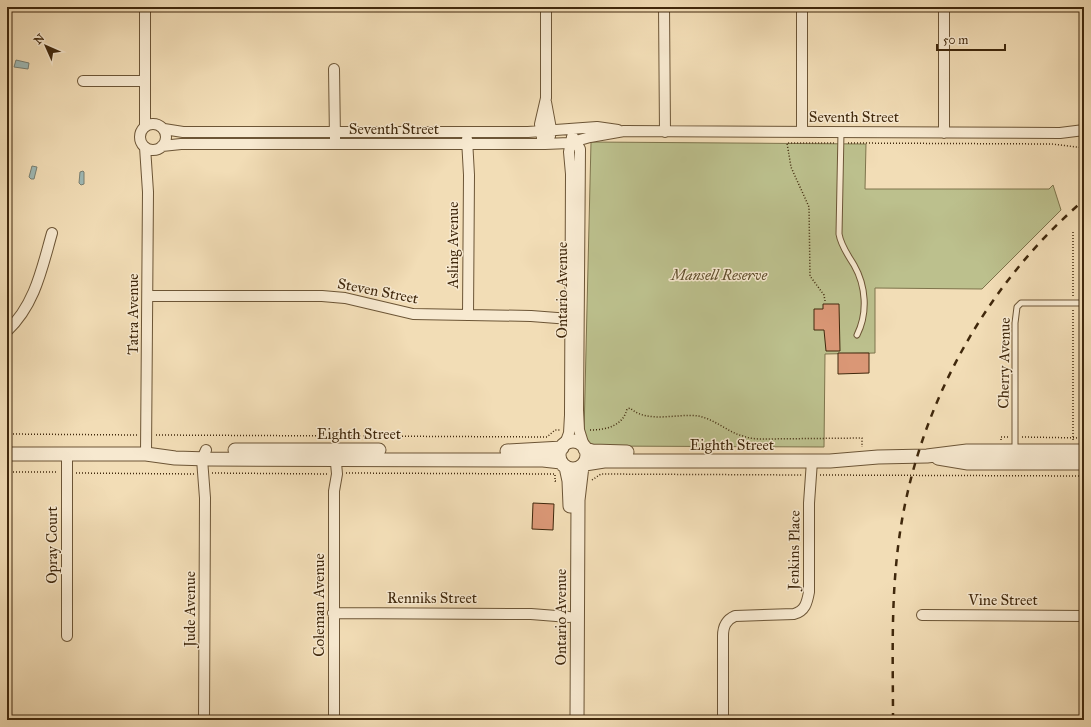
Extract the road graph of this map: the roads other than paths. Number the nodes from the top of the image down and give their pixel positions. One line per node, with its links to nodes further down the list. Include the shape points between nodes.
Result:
1 (145, 7): 8 (street)
2 (546, 7): 9 (street)
3 (664, 7): 20 (street)
4 (802, 7): 21 (street)
5 (944, 7): 23 (street)
6 (334, 69): 17 (street)
7 (82, 81): 8 (street)
8 (145, 81): 10 (street)
9 (546, 98): 15 (street); 19 (street)
10 (150, 125): 12 (street); 28 (street, via 141,132 140,138)
11 (580, 128): 13 (street, Seventh Street); 16 (street, Seventh Street); 24 (street)
12 (164, 129): 17 (street, Seventh Street, via 183,132); 28 (street, via 166,136)
13 (564, 129): 15 (street, Seventh Street); 24 (street)
14 (1084, 130): 23 (street, Seventh Street, via 1060,133)
15 (551, 131): 19 (street, Seventh Street); 27 (street)
16 (624, 131): 20 (street, Seventh Street); 24 (street, Seventh Street)
17 (335, 132): 18 (street, Seventh Street); 25 (street)
18 (469, 132): 19 (street, Seventh Street); 26 (street, Asling Avenue)
19 (540, 132): 27 (street)
20 (665, 132): 21 (street, Seventh Street)
21 (802, 132): 22 (street, Seventh Street)
22 (841, 132): 23 (street, Seventh Street); 35 (lane, via 839,234 862,285 863,318)
23 (944, 133)
24 (573, 140): 27 (street, Seventh Street); 33 (street, Ontario Avenue, via 580,149)
25 (335, 144): 26 (street, Seventh Street); 28 (street, Seventh Street, via 181,144)
26 (469, 144): 27 (street, Seventh Street); 32 (street, Asling Avenue)
27 (545, 144)
28 (154, 148): 30 (street, Tatra Avenue, via 148,175)
29 (52, 233): 34 (street, via 34,292 20,317)
30 (148, 296): 32 (street, Steven Street, via 335,296 414,314); 41 (street, Tatra Avenue, via 147,434)
31 (1084, 303): 45 (lane, Cherry Avenue, via 1026,303 1017,307)
32 (468, 315): 33 (street, Steven Street)
33 (573, 316): 36 (street, Ontario Avenue)
34 (7, 331)
35 (857, 335)
36 (574, 430): 37 (street, Ontario Avenue); 38 (street, Ontario Avenue)
37 (564, 446): 38 (street, via 577,442); 43 (street, Eighth Street, via 522,450); 48 (street, via 560,455)
38 (585, 447): 44 (street, Eighth Street, via 617,452 828,452); 49 (street, via 587,456)
39 (7, 454): 40 (street, Eighth Street)
40 (67, 454): 41 (street, Eighth Street); 55 (street, Opray Court)
41 (151, 454): 42 (street, Eighth Street, via 175,458)
42 (206, 456): 43 (street, Eighth Street); 56 (street, Jude Avenue)
43 (334, 456): 48 (street, Eighth Street, via 543,460); 51 (street, Coleman Avenue)
44 (878, 457): 45 (street, Eighth Street, via 927,456 967,451); 47 (street, Eighth Street)
45 (1015, 457): 46 (street, Eighth Street)
46 (1078, 457)
47 (809, 461): 49 (street, Eighth Street, via 604,461); 60 (street, Jenkins Place, via 809,592 806,607 794,614 735,616 725,623)
48 (564, 465): 49 (street, via 574,469); 50 (street, Ontario Avenue)
49 (583, 465): 50 (street, Ontario Avenue)
50 (574, 481): 52 (street, Ontario Avenue); 59 (street, Ontario Avenue)
51 (333, 613): 52 (street, Renniks Street); 57 (street, Coleman Avenue)
52 (569, 613): 58 (street, Ontario Avenue)
53 (922, 615): 54 (street, Vine Street)
54 (1084, 616)
55 (67, 636)
56 (204, 720)
57 (334, 720)
58 (569, 720)
59 (577, 720)
60 (723, 720)

